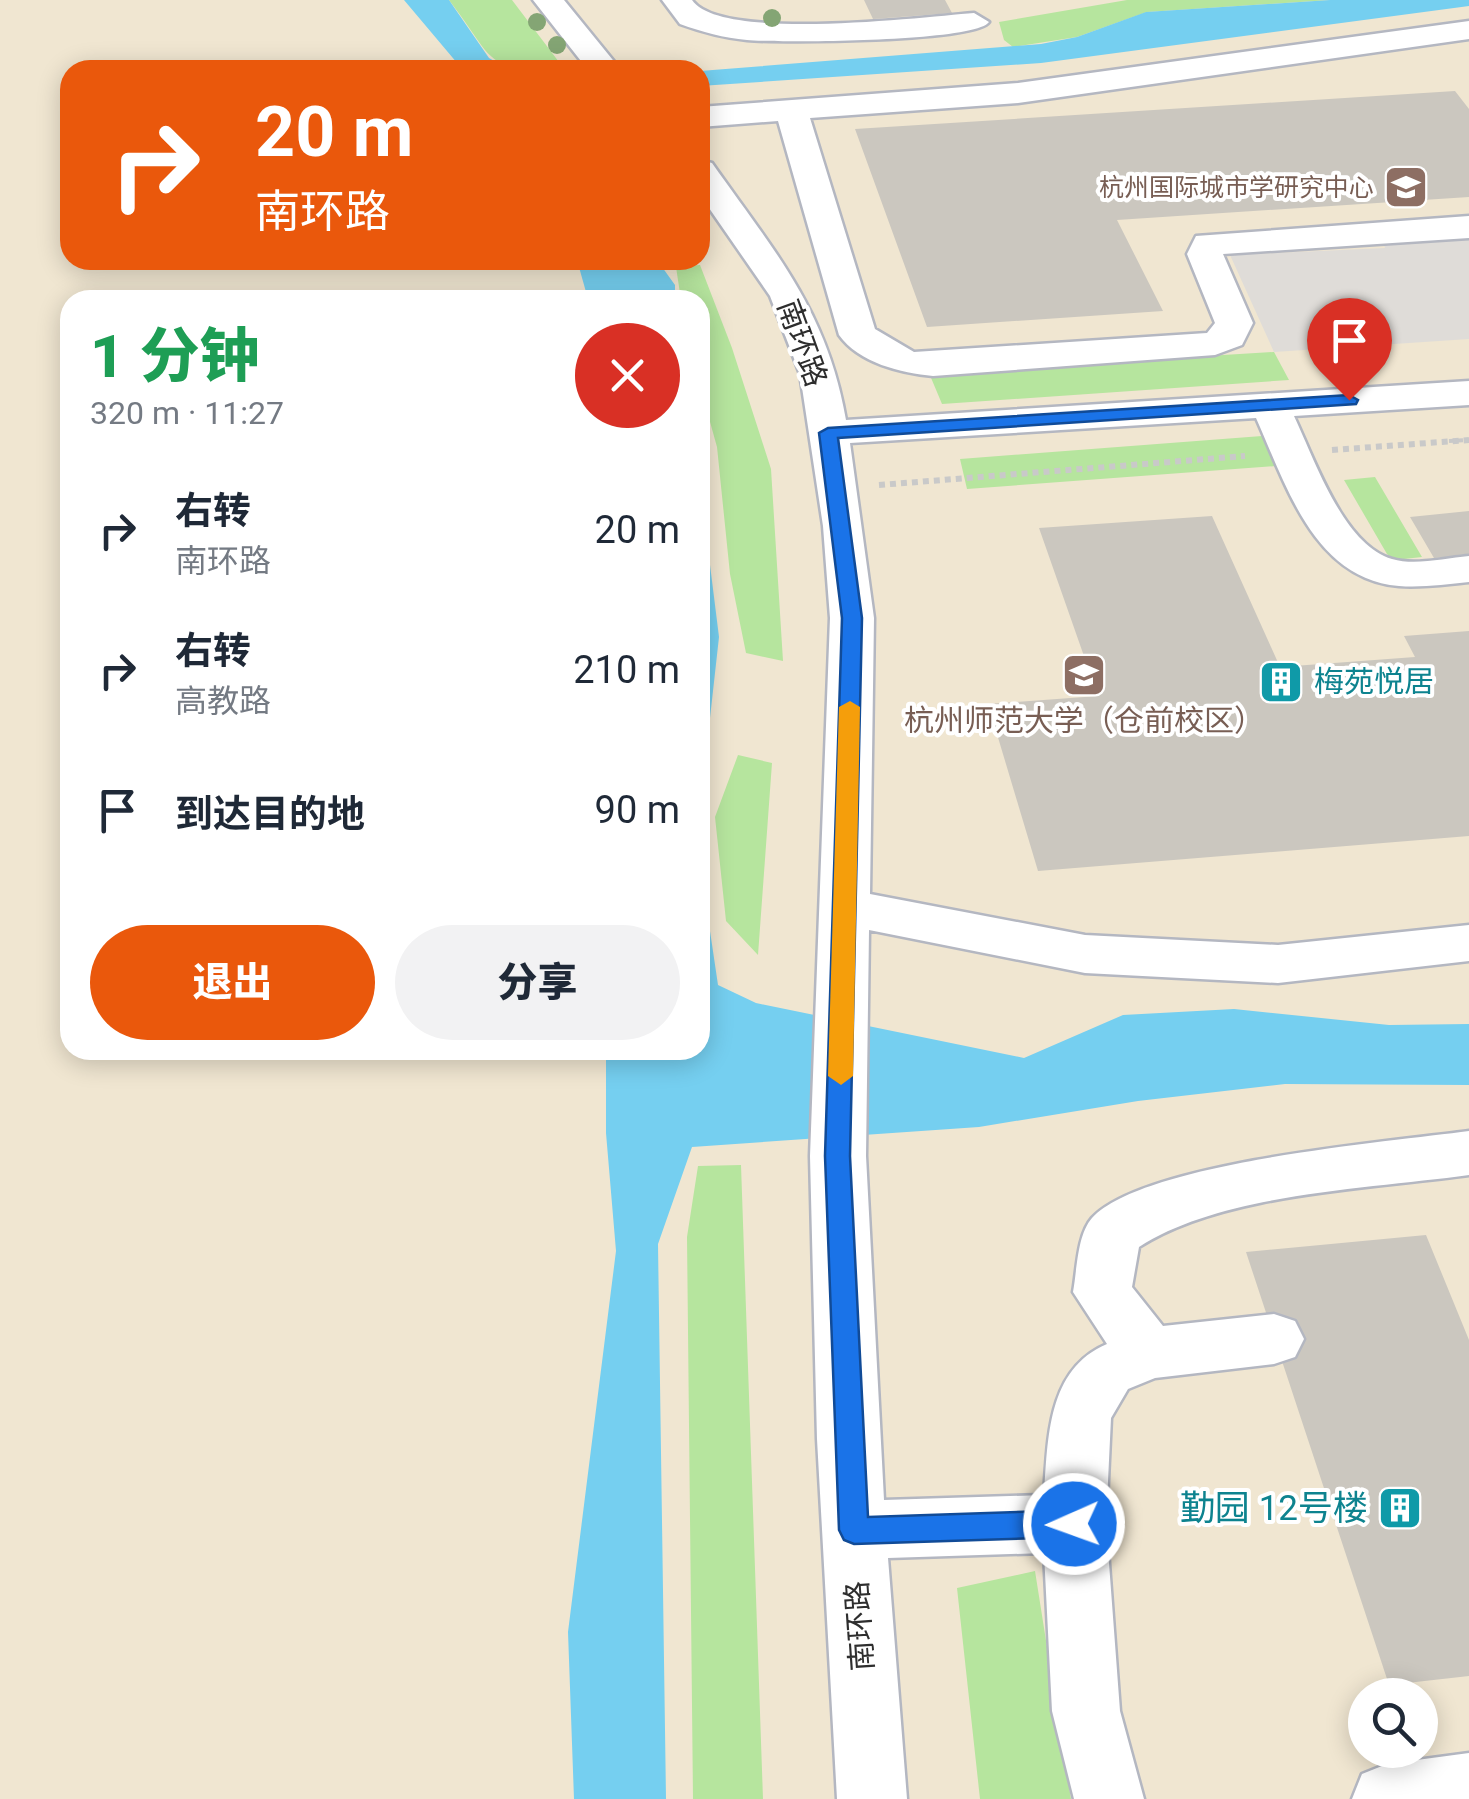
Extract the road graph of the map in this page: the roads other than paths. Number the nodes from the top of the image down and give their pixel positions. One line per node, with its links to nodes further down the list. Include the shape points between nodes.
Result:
1 (548, 0): 7 (street)
2 (677, 0): 4 (street, via 689,17 716,25)
3 (809, 0): 4 (street)
4 (823, 33): 6 (street)
5 (1463, 40): 6 (street)
6 (992, 49): 8 (street)
7 (596, 60)
8 (792, 112): 9 (street); 12 (street)
9 (710, 116)
10 (710, 184): 13 (street, 南环路)
11 (1469, 227): 12 (street, via 1208,244 1205,254 1234,323 1230,337 1214,344 905,362 858,335)
12 (844, 294): 13 (street)
13 (788, 296): 16 (street, 南环路, via 819,374)
14 (1469, 393): 15 (street)
15 (1270, 405): 16 (street); 17 (street, via 1334,536 1352,556 1378,570)
16 (828, 433): 18 (street, 南环路, via 852,618)
17 (1469, 569)
18 (843, 907): 19 (street, via 1085,954 1278,964); 24 (street, 南环路, via 838,1156)
19 (1469, 943)
20 (1469, 1153): 22 (street, via 1252,1182 1156,1207 1112,1235 1102,1292)
21 (1274, 1339): 22 (street)
22 (1149, 1353): 23 (street, via 1107,1371 1080,1413)
23 (1074, 1524): 24 (street); 27 (street, via 1086,1711)
24 (854, 1530): 26 (street, 南环路)
25 (1469, 1786): 28 (street)
26 (872, 1799)
27 (1108, 1799)
28 (1387, 1799)

